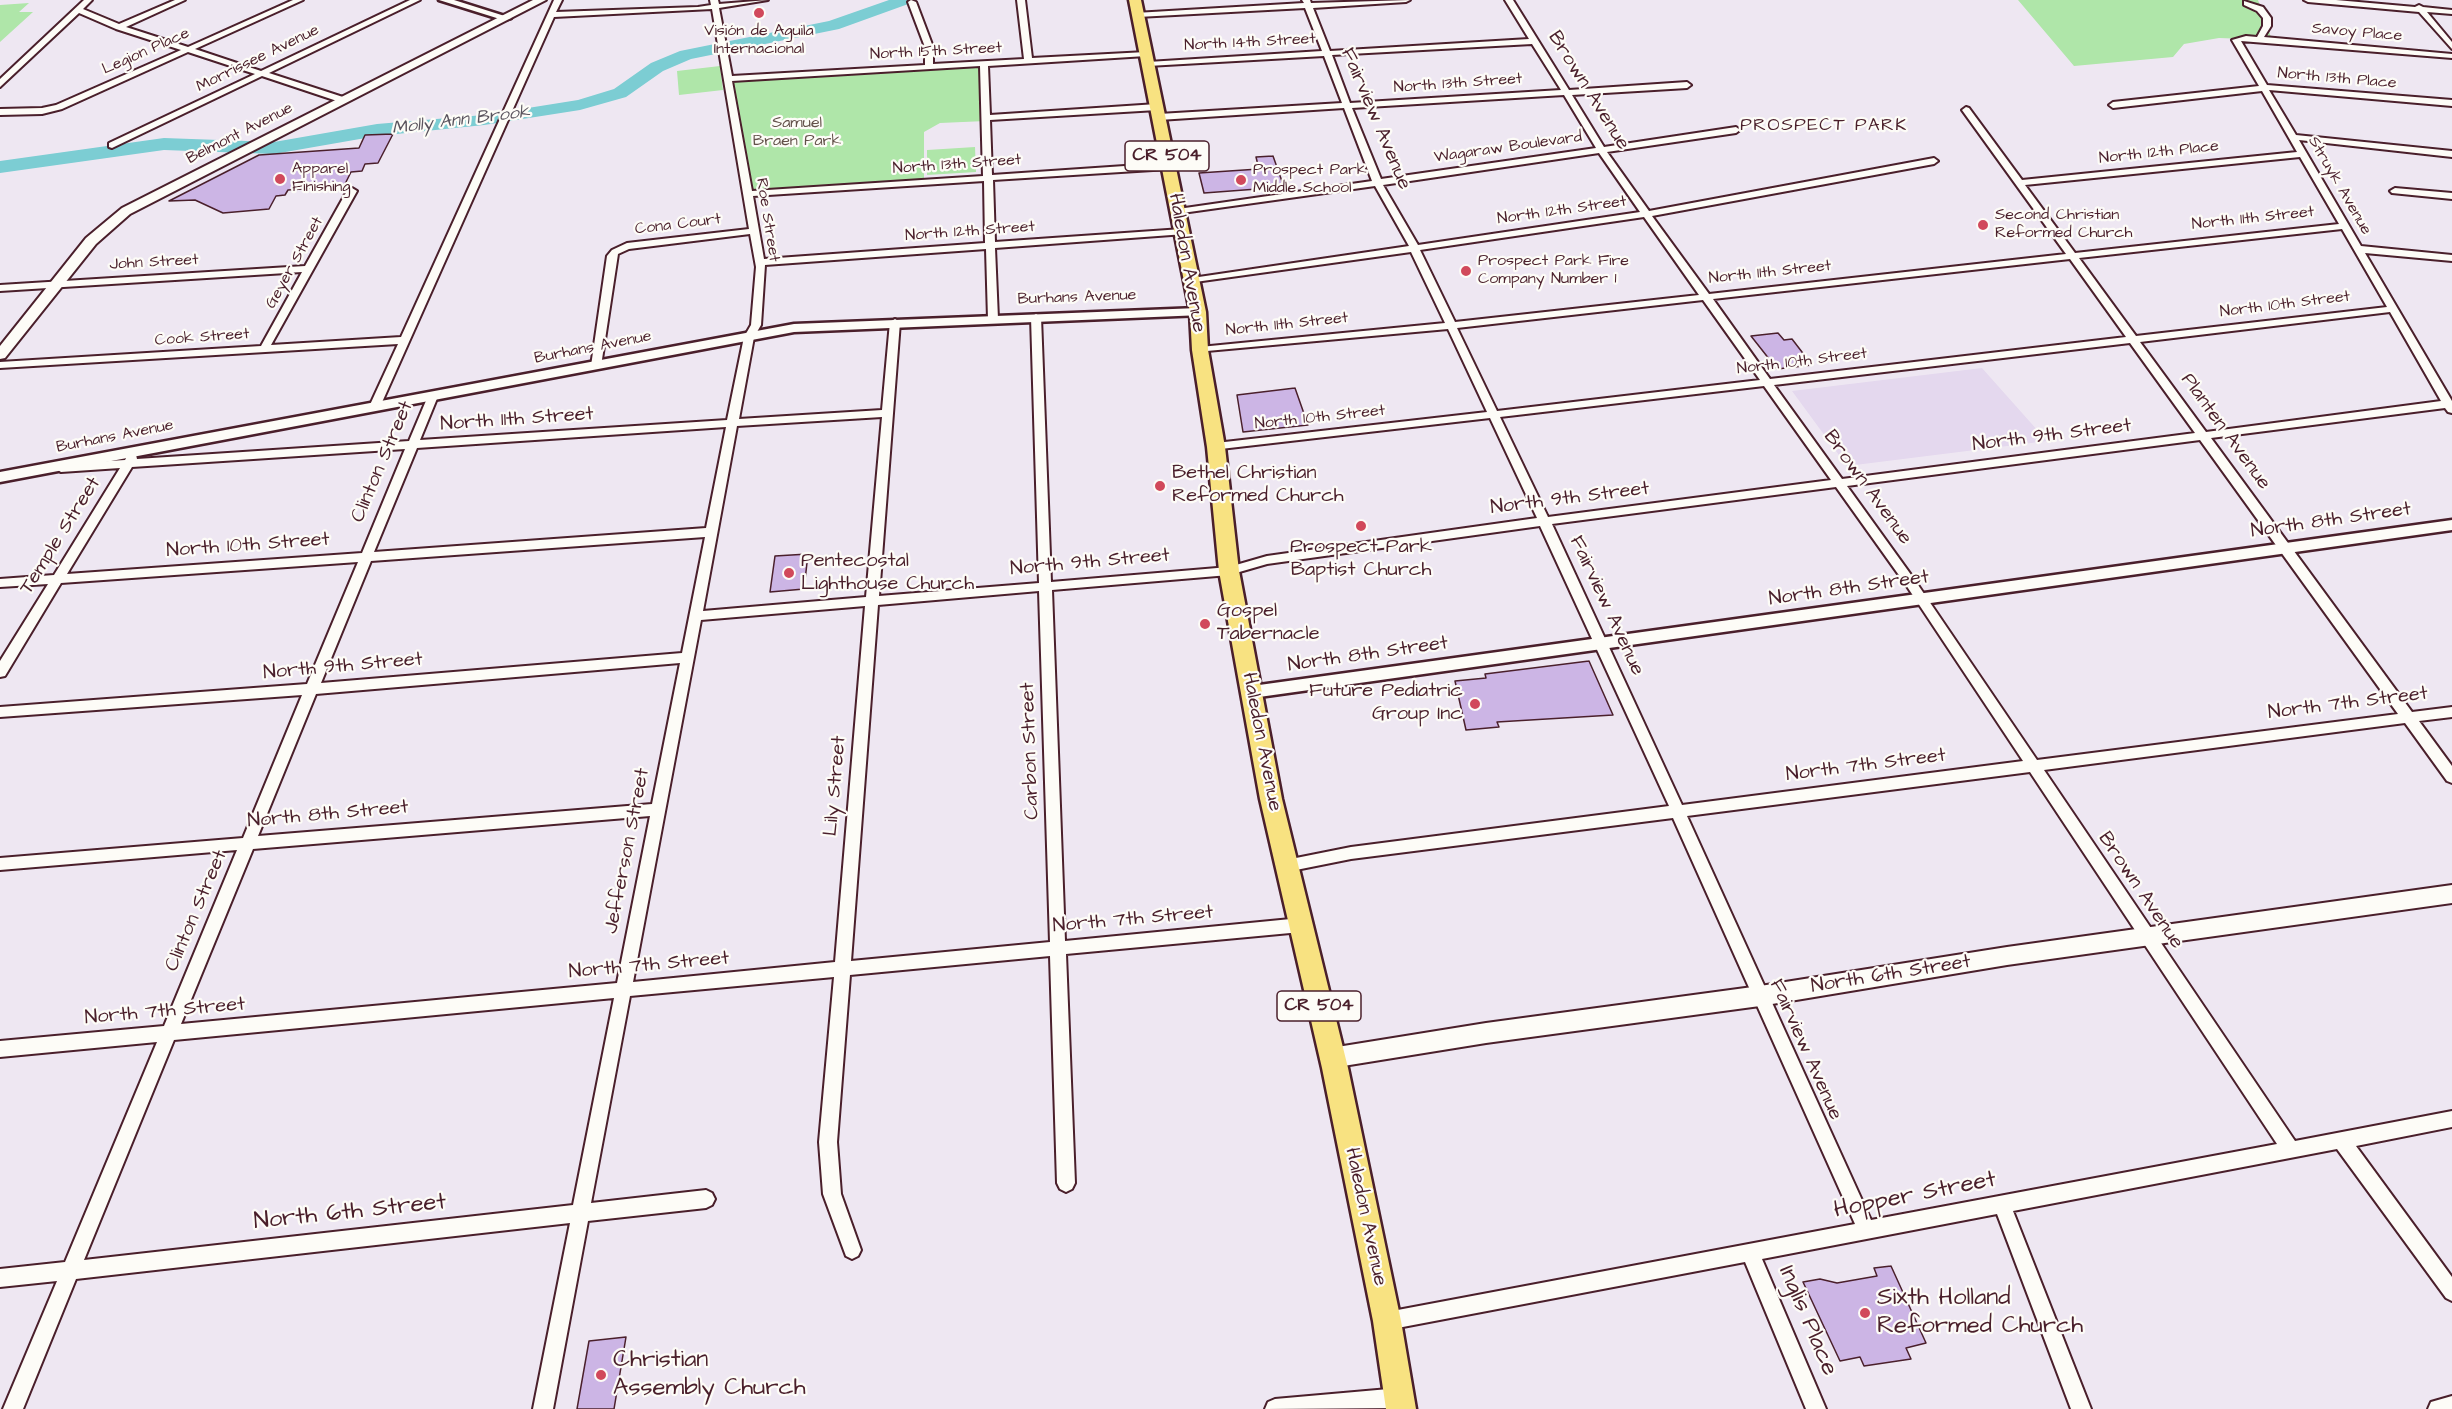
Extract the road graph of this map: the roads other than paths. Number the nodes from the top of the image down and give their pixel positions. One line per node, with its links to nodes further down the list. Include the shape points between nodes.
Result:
1 (88, 0): 20 (street)
2 (181, 0): 25 (street)
3 (299, 0): 29 (street, Legion Place)
4 (416, 0): 36 (street, Morrissee Avenue)
5 (444, 0): 24 (street)
6 (541, 0): 24 (main road, Belmont Avenue)
7 (558, 0): 22 (street, Clinton Street)
8 (764, 0): 17 (street)
9 (1021, 0): 33 (street)
10 (1135, 0): 23 (main road, Haledon Avenue / CR 504)
11 (1406, 0): 18 (street)
12 (1509, 0): 27 (street, Brown Avenue)
13 (2308, 0): 19 (street)
14 (2413, 0): 19 (street)
15 (2250, 1): 26 (street, via 2267,18)
16 (912, 2): 35 (street, via 929,46)
17 (714, 3): 22 (street); 37 (street, Roe Street)
18 (1307, 3): 23 (street); 30 (street, Fairview Avenue)
19 (2421, 9): 21 (street); 28 (street)
20 (78, 10): 25 (street); 38 (street)
21 (2452, 12)
22 (551, 15): 89 (street, Clinton Street)
23 (1138, 15): 32 (main road, Haledon Avenue / CR 504)
24 (506, 18): 42 (main road, Belmont Avenue)
25 (119, 27): 29 (street)
26 (2259, 39): 31 (street, Savoy Place); 40 (street, Struyk Avenue, via 2236,40)
27 (1534, 41): 30 (street, North 14th Street); 41 (street, Brown Avenue)
28 (2452, 47)
29 (189, 50): 36 (street); 47 (street, Legion Place, via 59,107)
30 (1327, 53): 32 (street, North 14th Street); 45 (street, Fairview Avenue)
31 (2452, 56)
32 (1147, 59): 33 (street, North 15th Street); 48 (main road, Haledon Avenue / CR 504)
33 (1028, 61): 34 (street, North 15th Street)
34 (984, 64): 35 (street, North 15th Street); 49 (street)
35 (929, 67): 37 (street, North 15th Street)
36 (262, 74): 42 (street); 52 (street, Morrissee Avenue)
37 (728, 79): 63 (street, Roe Street)
38 (0, 84)
39 (1687, 85): 41 (street, North 13th Street)
40 (2265, 89): 43 (street, North 13th Place); 44 (street, North 13th Place); 51 (street, Struyk Avenue)
41 (1565, 92): 45 (street, North 13th Street); 53 (street, Brown Avenue)
42 (343, 100): 78 (main road, Belmont Avenue, via 126,211 91,242)
43 (2452, 103)
44 (2113, 105)
45 (1347, 106): 48 (street, North 13th Street); 59 (street, Fairview Avenue)
46 (1966, 110): 60 (street, Planten Avenue)
47 (0, 112)
48 (1158, 112): 49 (street); 57 (main road, Haledon Avenue / CR 504)
49 (986, 118): 58 (street)
50 (1736, 130): 53 (street, Wagaraw Boulevard)
51 (2293, 137): 54 (street, Struyk Avenue); 55 (street)
52 (112, 145)
53 (1600, 150): 59 (street, Wagaraw Boulevard); 66 (street, Brown Avenue)
54 (2302, 154): 60 (street, North 12th Place); 67 (street, Struyk Avenue)
55 (2452, 154)
56 (1934, 161): 66 (street, North 12th Street)
57 (1169, 166): 58 (street, North 13th Street); 65 (main road, Haledon Avenue / CR 504)
58 (988, 178): 63 (street, North 13th Street); 70 (street)
59 (1377, 182): 65 (street, Wagaraw Boulevard); 71 (street, Fairview Avenue)
60 (2019, 183): 73 (street, Planten Avenue)
61 (352, 191): 76 (street, Geyer Street)
62 (2395, 191): 64 (street)
63 (748, 194): 68 (street, Roe Street)
64 (2452, 196)
65 (1178, 212): 69 (main road, Haledon Avenue / CR 504)
66 (1647, 214): 71 (street, North 12th Street); 80 (street, Brown Avenue)
67 (2344, 226): 72 (street, Struyk Avenue); 73 (street, North 11th Street)
68 (755, 231): 75 (street, Roe Street); 94 (street, Cona Court, via 627,246 615,252)
69 (1182, 232): 70 (street, North 12th Street); 77 (main road, Haledon Avenue / CR 504)
70 (990, 246): 75 (street, North 12th Street); 84 (street)
71 (1414, 247): 77 (street, North 12th Street); 86 (street, Fairview Avenue)
72 (2358, 249): 74 (street); 81 (street, Struyk Avenue)
73 (2072, 256): 80 (street, North 11th Street); 88 (street, Planten Avenue)
74 (2452, 258)
75 (760, 262): 87 (street, Roe Street, via 756,325)
76 (309, 269): 78 (street, John Street); 90 (street, Geyer Street)
77 (1192, 281): 82 (main road, Haledon Avenue / CR 504)
78 (57, 284): 79 (street, John Street); 92 (main road, Belmont Avenue)
79 (0, 288)
80 (1705, 297): 86 (street, North 11th Street); 95 (street, Brown Avenue)
81 (2393, 309): 88 (street, North 10th Street); 98 (street, Struyk Avenue)
82 (1198, 312): 83 (street, Burhans Avenue); 91 (main road, Haledon Avenue / CR 504)
83 (1036, 317): 84 (street, Burhans Avenue); 118 (street, Carbon Street)
84 (993, 319): 85 (street, Burhans Avenue)
85 (895, 322): 87 (street, Burhans Avenue, via 817,325); 99 (street, Lily Street)
86 (1449, 326): 91 (street, North 11th Street); 100 (street, Fairview Avenue)
87 (749, 337): 94 (street, Burhans Avenue); 101 (street, Jefferson Street)
88 (2133, 339): 95 (street, North 10th Street); 102 (street, Planten Avenue)
89 (406, 340): 90 (street, Cook Street); 97 (street, Clinton Street)
90 (264, 349): 93 (street, Cook Street)
91 (1200, 350): 104 (main road, Haledon Avenue / CR 504)
92 (0, 355)
93 (0, 365)
94 (596, 366): 96 (street, Burhans Avenue)
95 (1767, 383): 100 (street, North 10th Street); 109 (street, Brown Avenue)
96 (433, 396): 97 (street, Burhans Avenue); 103 (street, Clinton Street)
97 (375, 407): 105 (street, Burhans Avenue)
98 (2450, 407): 102 (street, North 9th Street)
99 (887, 413): 101 (street, North 11th Street); 120 (street, Lily Street)
100 (1493, 416): 104 (street, North 10th Street); 110 (street, Fairview Avenue)
101 (734, 423): 103 (street, North 11th Street); 112 (street, Jefferson Street)
102 (2204, 436): 109 (street, North 9th Street); 113 (street, Planten Avenue)
103 (413, 445): 106 (street, North 11th Street); 114 (street, Clinton Street)
104 (1216, 447): 115 (main road, Haledon Avenue / CR 504)
105 (136, 451): 106 (street, Temple Street); 107 (street, Burhans Avenue)
106 (129, 464): 107 (street, North 11th Street); 116 (street, Temple Street)
107 (41, 470): 108 (street, Burhans Avenue)
108 (0, 477)
109 (1840, 483): 110 (street, North 9th Street); 119 (street, Brown Avenue)
110 (1545, 521): 115 (street, North 9th Street, via 1267,560); 122 (street, Fairview Avenue)
111 (2452, 525): 113 (street, North 8th Street)
112 (713, 532): 114 (street, North 10th Street); 121 (street, Jefferson Street)
113 (2285, 548): 119 (street, North 8th Street); 129 (street, Planten Avenue)
114 (366, 557): 116 (street, North 10th Street); 125 (street, Clinton Street)
115 (1229, 571): 118 (street, North 9th Street); 126 (main road, Haledon Avenue / CR 504)
116 (57, 579): 117 (street, North 10th Street); 124 (street, Temple Street)
117 (0, 583)
118 (1045, 587): 120 (street, North 9th Street); 140 (street, Carbon Street)
119 (1922, 600): 122 (street, North 8th Street); 130 (street, Brown Avenue)
120 (872, 602): 121 (street, North 9th Street); 141 (street, Lily Street)
121 (696, 616): 123 (street, Jefferson Street)
122 (1603, 645): 126 (street, North 8th Street); 133 (street, Fairview Avenue)
123 (688, 657): 125 (street, North 9th Street); 132 (street, Jefferson Street)
124 (0, 672)
125 (311, 689): 127 (street, North 9th Street); 134 (street, Clinton Street)
126 (1252, 692): 136 (main road, Haledon Avenue / CR 504)
127 (0, 711)
128 (2452, 712): 129 (street, North 7th Street)
129 (2408, 717): 130 (street, North 7th Street); 131 (street, Planten Avenue)
130 (2032, 766): 133 (street, North 7th Street); 139 (street, Brown Avenue)
131 (2452, 777)
132 (659, 808): 134 (street, North 8th Street); 142 (street, Jefferson Street)
133 (1678, 812): 136 (street, North 7th Street, via 1351,853); 143 (street, Fairview Avenue)
134 (249, 843): 135 (street, North 8th Street); 144 (street, Clinton Street)
135 (0, 864)
136 (1286, 866): 138 (main road, Haledon Avenue / CR 504)
137 (2452, 894): 139 (main road, North 6th Street)
138 (1301, 925): 140 (street, North 7th Street); 146 (main road, Haledon Avenue / CR 504)
139 (2148, 938): 143 (main road, North 6th Street, via 2007,956); 149 (street, Brown Avenue)
140 (1058, 948): 141 (street, North 7th Street); 150 (street, Carbon Street)
141 (843, 968): 142 (street, North 7th Street); 155 (street, Lily Street, via 828,1152 832,1194)
142 (624, 990): 144 (street, North 7th Street); 153 (street, Jefferson Street)
143 (1760, 996): 146 (main road, North 6th Street); 154 (street, Fairview Avenue)
144 (169, 1033): 145 (street, North 7th Street); 157 (street, Clinton Street)
145 (0, 1049)
146 (1331, 1058): 160 (main road, Haledon Avenue / CR 504)
147 (2452, 1119): 148 (street, Hopper Street)
148 (2342, 1141): 149 (street, Hopper Street); 159 (street)
149 (2291, 1150): 152 (street, Hopper Street)
150 (1066, 1183)
151 (706, 1199): 153 (street, North 6th Street)
152 (2002, 1205): 154 (street, Hopper Street); 167 (street)
153 (582, 1213): 157 (street, North 6th Street); 164 (street, Jefferson Street)
154 (1867, 1231): 156 (street, Hopper Street)
155 (852, 1250)
156 (1750, 1254): 160 (street, Hopper Street); 166 (street, Inglis Place)
157 (70, 1270): 158 (street, North 6th Street); 163 (street, Clinton Street)
158 (0, 1278)
159 (2452, 1292)
160 (1387, 1321): 161 (main road, Haledon Avenue / CR 504)
161 (1401, 1404): 165 (street)
162 (2452, 1406): 168 (street)
163 (13, 1409)
164 (543, 1409)
165 (1275, 1409)
166 (1815, 1409)
167 (2081, 1409)
168 (2438, 1409)

